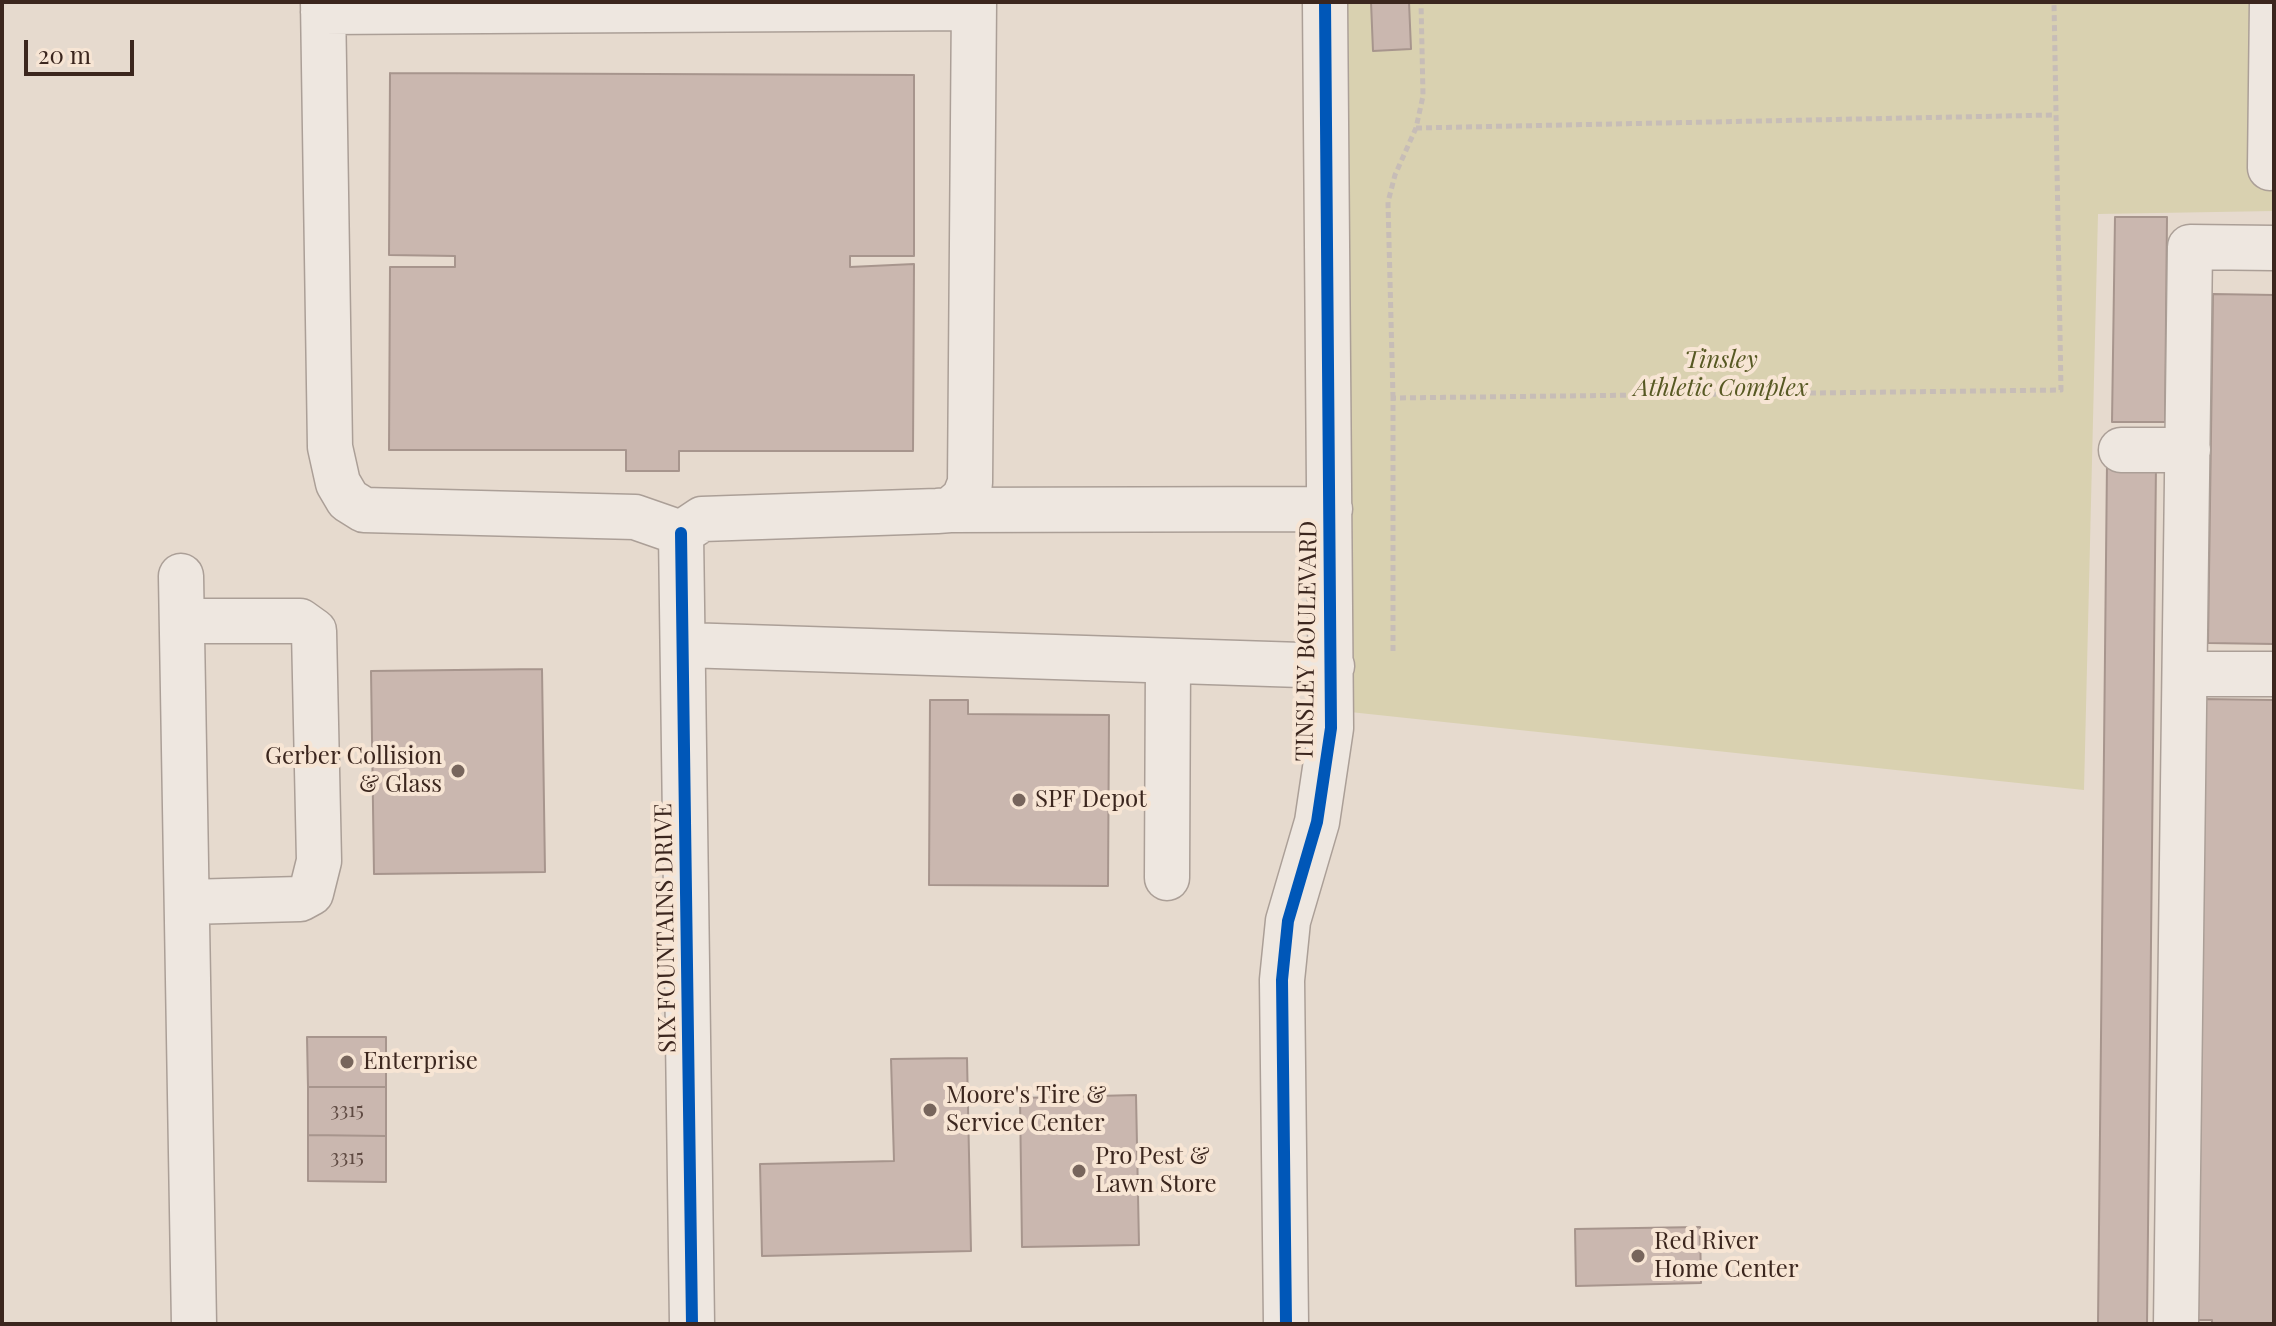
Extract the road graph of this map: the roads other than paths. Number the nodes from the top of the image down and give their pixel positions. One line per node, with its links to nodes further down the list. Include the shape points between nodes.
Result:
1 (1325, 2): 9 (street, TINSLEY BOULEVARD)
2 (2272, 2): 5 (street)
3 (974, 5): 4 (street); 10 (street, via 970,483 964,498)
4 (323, 7): 11 (street, via 330,447 338,483 348,500 364,510 635,517)
5 (2270, 168)
6 (2274, 248): 8 (street, via 2190,247)
7 (2121, 450): 8 (street)
8 (2188, 450): 17 (street)
9 (1330, 509): 10 (street); 16 (street, TINSLEY BOULEVARD)
10 (950, 510): 11 (street, via 702,519)
11 (681, 533): 14 (street, SIX FOUNTAINS DRIVE)
12 (181, 576): 13 (street)
13 (182, 621): 20 (street); 20 (street, via 300,621 314,631 319,846 317,881 300,899)
14 (685, 645): 15 (street); 22 (street, SIX FOUNTAINS DRIVE)
15 (1168, 661): 16 (street); 19 (street)
16 (1332, 666): 23 (street, TINSLEY BOULEVARD, via 1328,769 1288,921 1282,980)
17 (2185, 674): 18 (street); 24 (street)
18 (2274, 674)
19 (1167, 878)
20 (187, 902): 21 (street)
21 (194, 1324)
22 (692, 1324)
23 (1286, 1324)
24 (2176, 1324)

